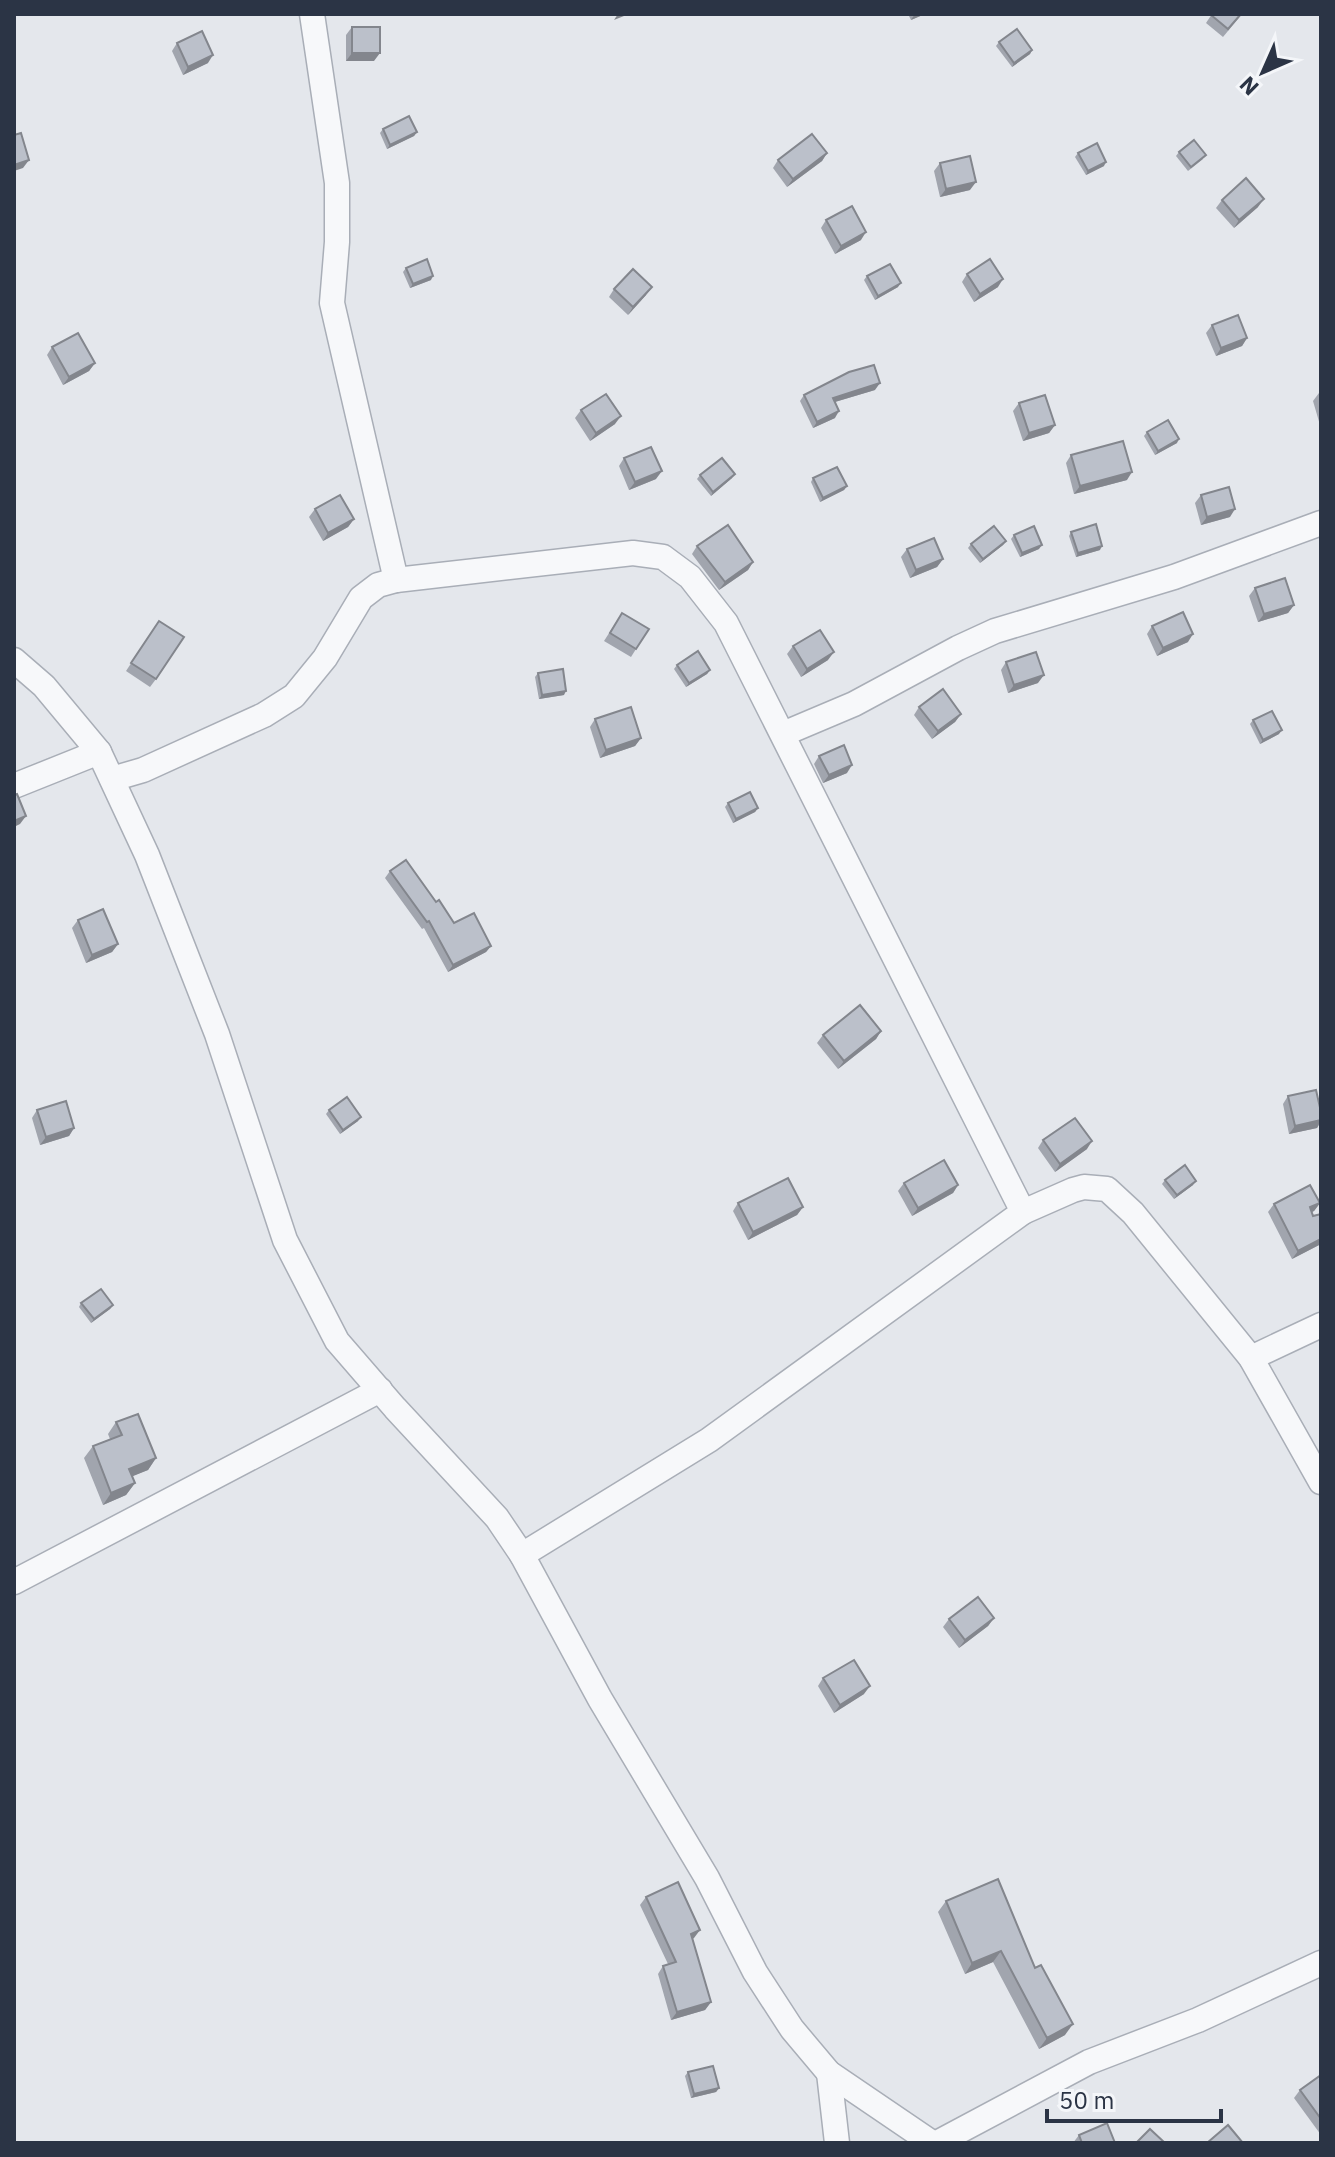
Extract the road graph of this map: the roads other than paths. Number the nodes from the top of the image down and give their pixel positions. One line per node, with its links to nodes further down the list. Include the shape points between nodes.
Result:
1 (312, 14): 3 (street, via 337,183 332,303)
2 (1321, 523): 5 (street, via 1174,577 995,631 854,704)
3 (396, 580): 5 (street, via 633,553 663,557 690,577 726,623); 7 (street, via 361,598 325,658 294,696 264,715)
4 (14, 660): 6 (street, via 44,686)
5 (783, 734): 9 (street)
6 (99, 752): 7 (street); 8 (street)
7 (112, 779): 12 (street, via 217,1034 285,1240 337,1341)
8 (14, 786)
9 (1023, 1212): 11 (street, via 1073,1190 1107,1189 1133,1213); 14 (street, via 709,1440)
10 (1321, 1325): 11 (street)
11 (1251, 1358): 13 (street)
12 (380, 1390): 14 (street, via 497,1518); 15 (street)
13 (1321, 1482)
14 (522, 1555): 17 (street, via 755,1972)
15 (14, 1582)
16 (1321, 1963): 19 (street, via 1198,2020 1089,2062)
17 (829, 2073): 18 (street); 19 (street)
18 (837, 2143)
19 (934, 2143)

